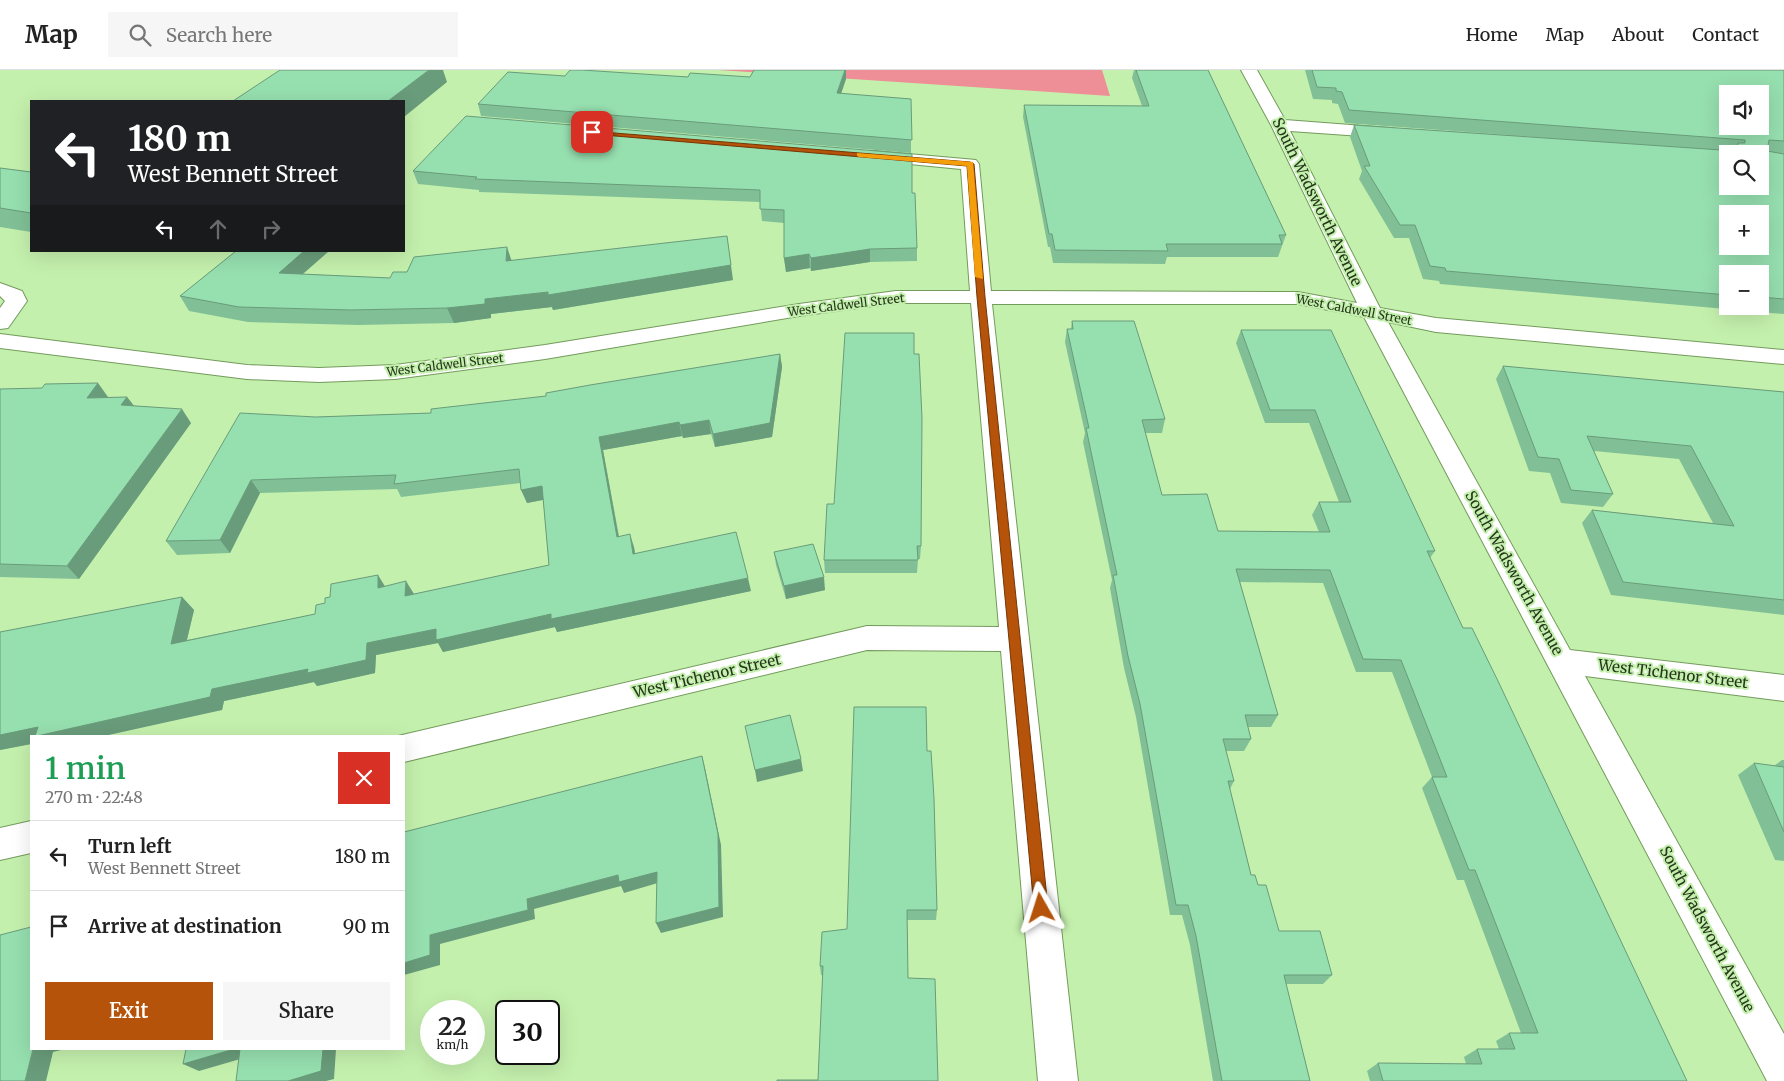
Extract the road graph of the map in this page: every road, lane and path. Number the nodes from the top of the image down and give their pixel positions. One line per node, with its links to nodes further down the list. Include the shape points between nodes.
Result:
1 (1249, 70): 2 (street, South Wadsworth Avenue)
2 (1279, 125): 3 (street); 7 (street, South Wadsworth Avenue)
3 (1409, 134)
4 (861, 155): 6 (street, via 970,164)
5 (0, 289): 8 (street, via 15,295 16,301)
6 (981, 297): 7 (street, West Caldwell Street, via 1298,298); 9 (street, West Caldwell Street, via 896,296 545,352 395,372 319,375 247,372); 11 (street)
7 (1372, 313): 10 (street, West Caldwell Street, via 1436,326); 12 (street, South Wadsworth Avenue)
8 (0, 323)
9 (0, 341)
10 (1784, 356)
11 (1014, 639): 14 (street, West Tichenor Street, via 867,638); 18 (street)
12 (1562, 661): 13 (street, West Tichenor Street); 17 (street, South Wadsworth Avenue)
13 (1784, 688)
14 (405, 748)
15 (30, 836): 16 (street)
16 (0, 844)
17 (1784, 1073)
18 (1058, 1081)

